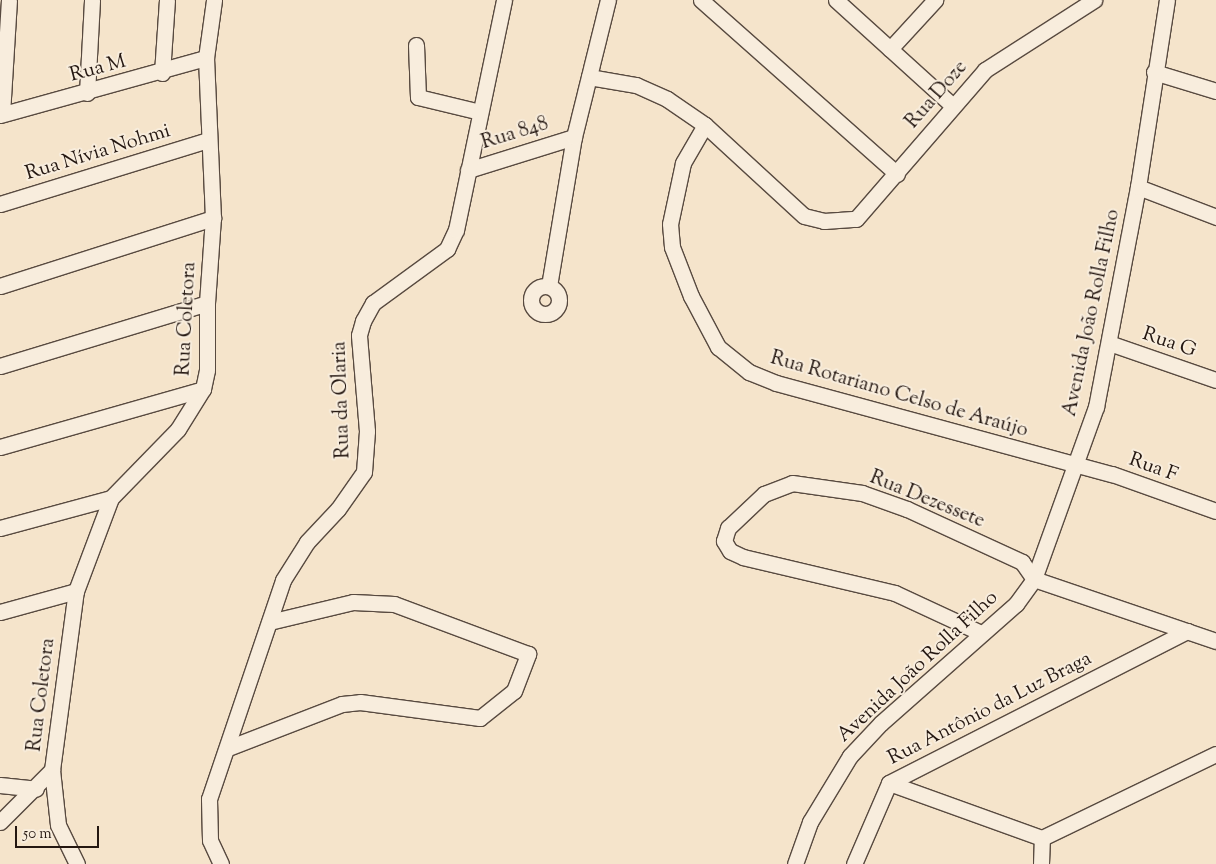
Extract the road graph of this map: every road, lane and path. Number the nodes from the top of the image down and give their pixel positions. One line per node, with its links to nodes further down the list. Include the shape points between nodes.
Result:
1 (9, 0): 23 (street)
2 (92, 0): 20 (street)
3 (167, 0): 17 (street)
4 (214, 0): 15 (street, Rua Coletora)
5 (504, 0): 22 (street, Rua da Olaria)
6 (608, 0): 18 (street)
7 (701, 0): 28 (street)
8 (836, 0): 14 (street)
9 (935, 0): 14 (street)
10 (1094, 0): 12 (street, Rua Doze)
11 (1166, 0): 16 (street, Avenida João Rolla Filho)
12 (1071, 6): 21 (street, Rua Doze, via 985,70)
13 (416, 45): 22 (street, via 415,94 422,99)
14 (890, 49): 21 (street)
15 (206, 58): 17 (street, Rua M); 26 (street, Rua Coletora)
16 (1154, 72): 19 (street); 29 (street, Avenida João Rolla Filho)
17 (162, 73): 20 (street, Rua M)
18 (589, 76): 24 (street, via 636,85 667,99); 25 (street)
19 (1216, 91)
20 (87, 92): 23 (street, Rua M)
21 (952, 105): 28 (street, Rua Doze)
22 (473, 111): 27 (street, Rua da Olaria)
23 (1, 115)
24 (705, 125): 28 (street, Rua Doze, via 804,216 824,221 856,219); 41 (street, Rua Rotariano Celso de Araújo, via 683,163 670,224 672,247 691,296 718,347 749,372 776,383)
25 (574, 137): 27 (street, Rua 848); 34 (street)
26 (208, 140): 30 (street, Rua Nívia Nohmi); 32 (street, Rua Coletora)
27 (468, 170): 48 (street, Rua da Olaria, via 456,230 447,249 372,304 363,321 359,335 367,431 364,472 293,564 283,580)
28 (897, 174)
29 (1138, 187): 31 (street); 36 (street, Avenida João Rolla Filho)
30 (0, 204)
31 (1216, 217)
32 (213, 218): 33 (street); 35 (street, Rua Coletora)
33 (0, 286)
34 (550, 286)
35 (207, 303): 37 (street); 39 (street, Rua Coletora, via 207,370)
36 (1109, 343): 38 (street, Rua G); 41 (street, Avenida João Rolla Filho, via 1096,407)
37 (0, 366)
38 (1216, 380)
39 (202, 389): 40 (street); 42 (street, Rua Coletora, via 178,429)
40 (0, 448)
41 (1076, 465): 43 (street, Rua F, via 1112,474); 45 (street, Avenida João Rolla Filho)
42 (110, 498): 44 (street); 46 (street, Rua Coletora)
43 (1216, 511)
44 (0, 528)
45 (1034, 579): 49 (street); 50 (street, Avenida João Rolla Filho, via 1016,604); 50 (street, Rua Dezessete, via 1022,562 907,509 862,493 809,484 792,483 764,494 736,517 724,541 730,551 743,557 895,593)
46 (76, 591): 47 (street); 54 (street, Rua Coletora)
47 (0, 612)
48 (269, 622): 52 (street, Rua da Olaria); 52 (street, via 353,602 394,604 528,654 514,691 480,718 360,702 342,704)
49 (1187, 631): 51 (street); 55 (street, Rua Antônio da Luz Braga)
50 (981, 632): 62 (street, Avenida João Rolla Filho, via 850,756 810,822)
51 (1216, 641)
52 (228, 748): 61 (street, Rua da Olaria, via 210,800 208,820 210,840)
53 (1216, 754): 59 (street)
54 (52, 770): 57 (street); 60 (street, Rua Coletora, via 58,825)
55 (889, 784): 59 (street); 63 (street, Rua Antônio da Luz Braga)
56 (0, 785): 57 (street)
57 (36, 789): 58 (street)
58 (0, 822)
59 (1042, 838): 64 (street)
60 (73, 862)
61 (221, 864)
62 (795, 864)
63 (854, 864)
64 (1041, 864)

